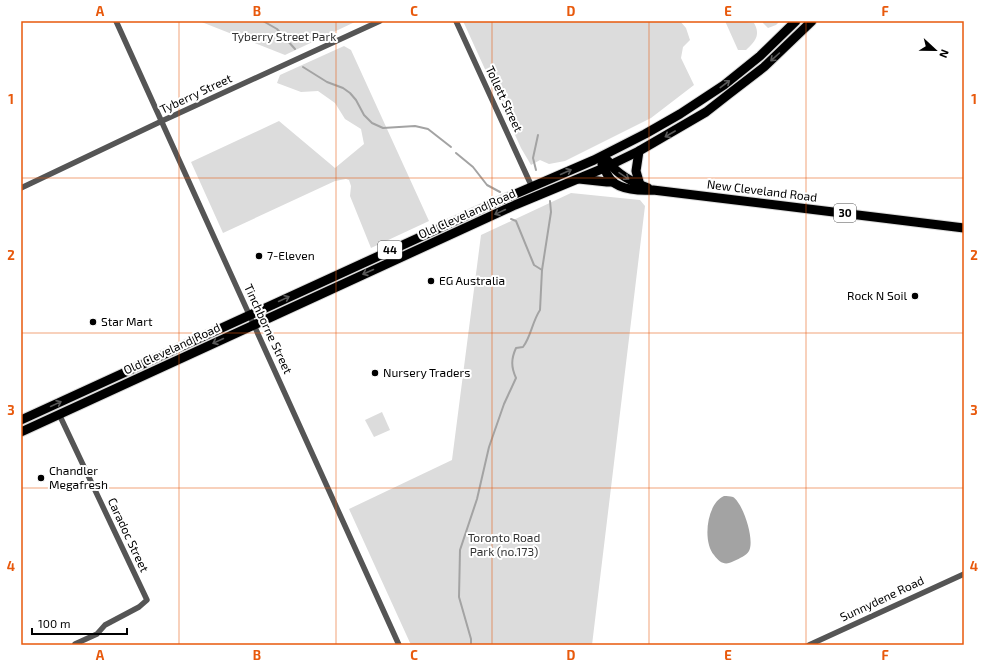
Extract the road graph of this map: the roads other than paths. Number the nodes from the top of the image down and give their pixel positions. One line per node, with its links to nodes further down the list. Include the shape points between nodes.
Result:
1 (116, 21): 6 (street, Tinchborne Street)
2 (380, 21): 6 (street, Tyberry Street)
3 (456, 21): 13 (street, Tollett Street)
4 (796, 21): 8 (main road, Old Cleveland Road, one-way to 4, via 667,122 724,85 760,56)
5 (812, 21): 7 (main road, Old Cleveland Road, one-way to 7, via 768,64 706,112)
6 (162, 122): 14 (street, Tyberry Street); 17 (street, Tinchborne Street)
7 (639, 151): 9 (main road, Old Cleveland Road); 12 (main road, via 636,171)
8 (601, 156): 9 (main road, New Cleveland Road); 13 (main road, Old Cleveland Road / 44, one-way to 8)
9 (607, 166): 10 (main road, Old Cleveland Road); 11 (main road, New Cleveland Road); 12 (main road, New Cleveland Road, one-way to 12)
10 (579, 178): 11 (main road); 18 (main road, Old Cleveland Road / 44, one-way to 18)
11 (613, 182): 15 (main road, New Cleveland Road / 30, via 639,191)
12 (640, 185): 15 (main road, New Cleveland Road / 30)
13 (532, 187): 17 (main road, Old Cleveland Road / 44, one-way to 13)
14 (21, 188)
15 (653, 190): 16 (main road, New Cleveland Road / 30)
16 (964, 228)
17 (249, 315): 18 (street, Tinchborne Street); 20 (main road, Old Cleveland Road / 44, one-way to 17)
18 (253, 325): 19 (main road, Old Cleveland Road / 44, one-way to 19); 24 (street, Tinchborne Street)
19 (58, 414): 21 (main road, Old Cleveland Road / 44); 23 (street, Caradoc Street, via 147,600 105,625 97,634)
20 (21, 420)
21 (21, 432)
22 (964, 574): 25 (street, Sunnydene Road)
23 (75, 644)
24 (399, 645)
25 (809, 645)

